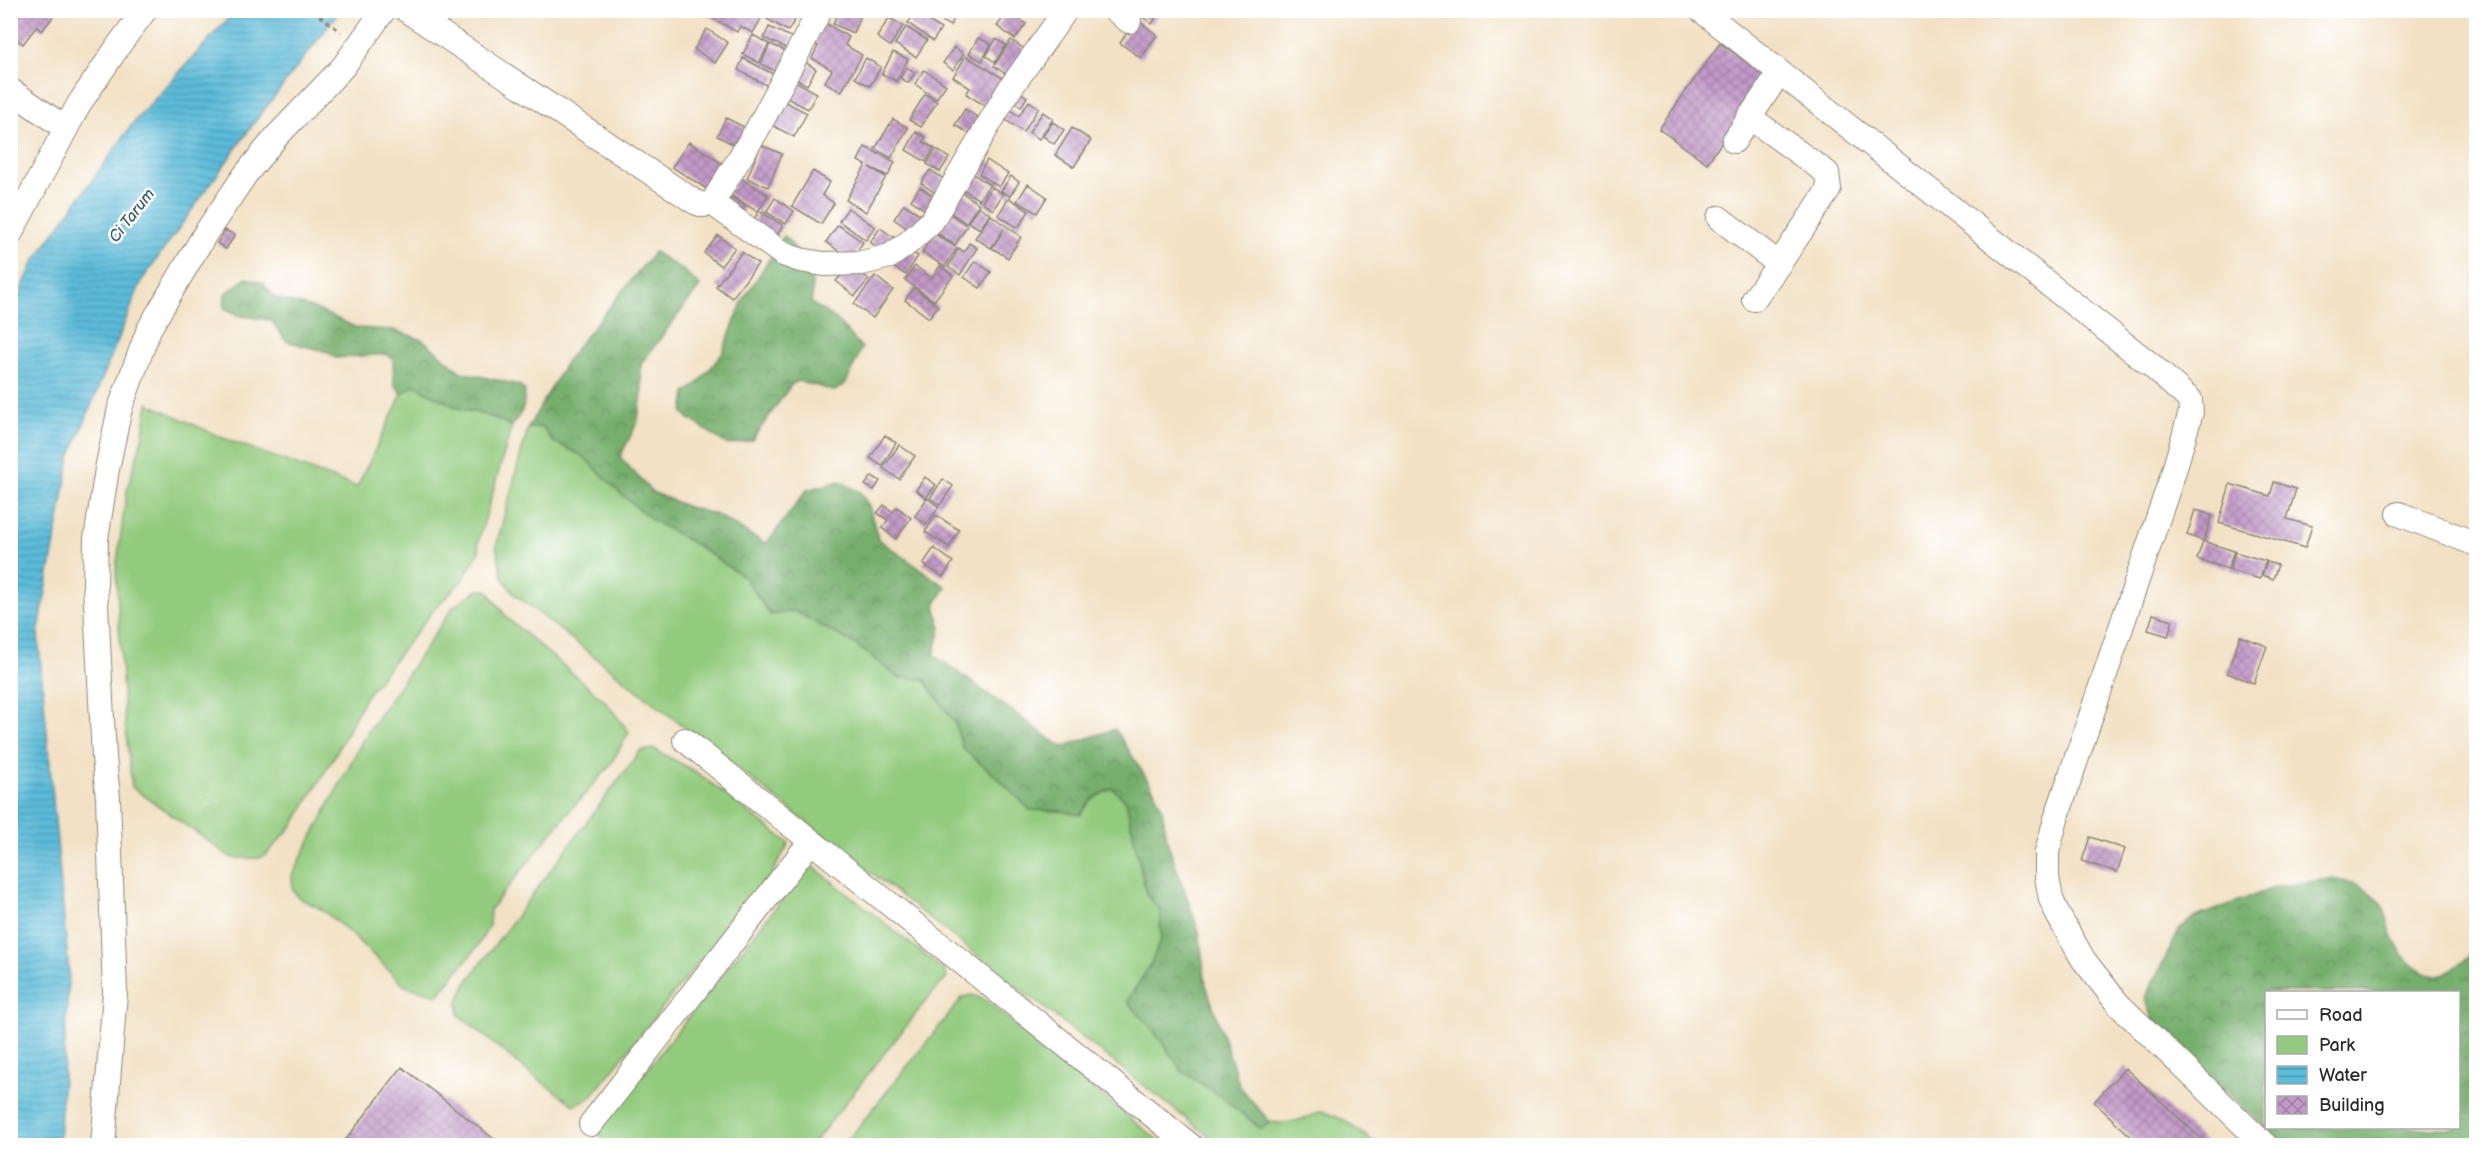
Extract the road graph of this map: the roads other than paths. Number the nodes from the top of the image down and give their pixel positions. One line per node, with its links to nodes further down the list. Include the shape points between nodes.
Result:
1 (145, 10): 10 (street)
2 (384, 10): 22 (street, via 343,67 245,175 205,234 149,329 120,408 96,539 94,585 108,798 114,982)
3 (406, 10): 12 (street, via 695,202)
4 (820, 10): 12 (street, via 757,130)
5 (1701, 10): 7 (street)
6 (1062, 12): 12 (street, via 1009,90 932,221 890,256 862,263 800,260 783,254)
7 (1779, 73): 9 (street); 24 (street, via 2151,365 2190,400 2191,412 2173,474 2056,819 2047,852 2047,877 2058,915 2083,959 2118,1004)
8 (10, 90): 10 (street)
9 (1749, 117): 11 (street); 15 (street, via 1827,173 1830,183)
10 (65, 128): 14 (street)
11 (1734, 141)
12 (712, 203)
13 (1719, 218): 15 (street)
14 (12, 228)
15 (1779, 264): 16 (street)
16 (1754, 299)
17 (2399, 514): 18 (street)
18 (2476, 544)
19 (685, 741): 20 (street)
20 (811, 841): 21 (street); 23 (street)
21 (591, 1124)
22 (103, 1146)
23 (1191, 1146)
24 (2266, 1146)

